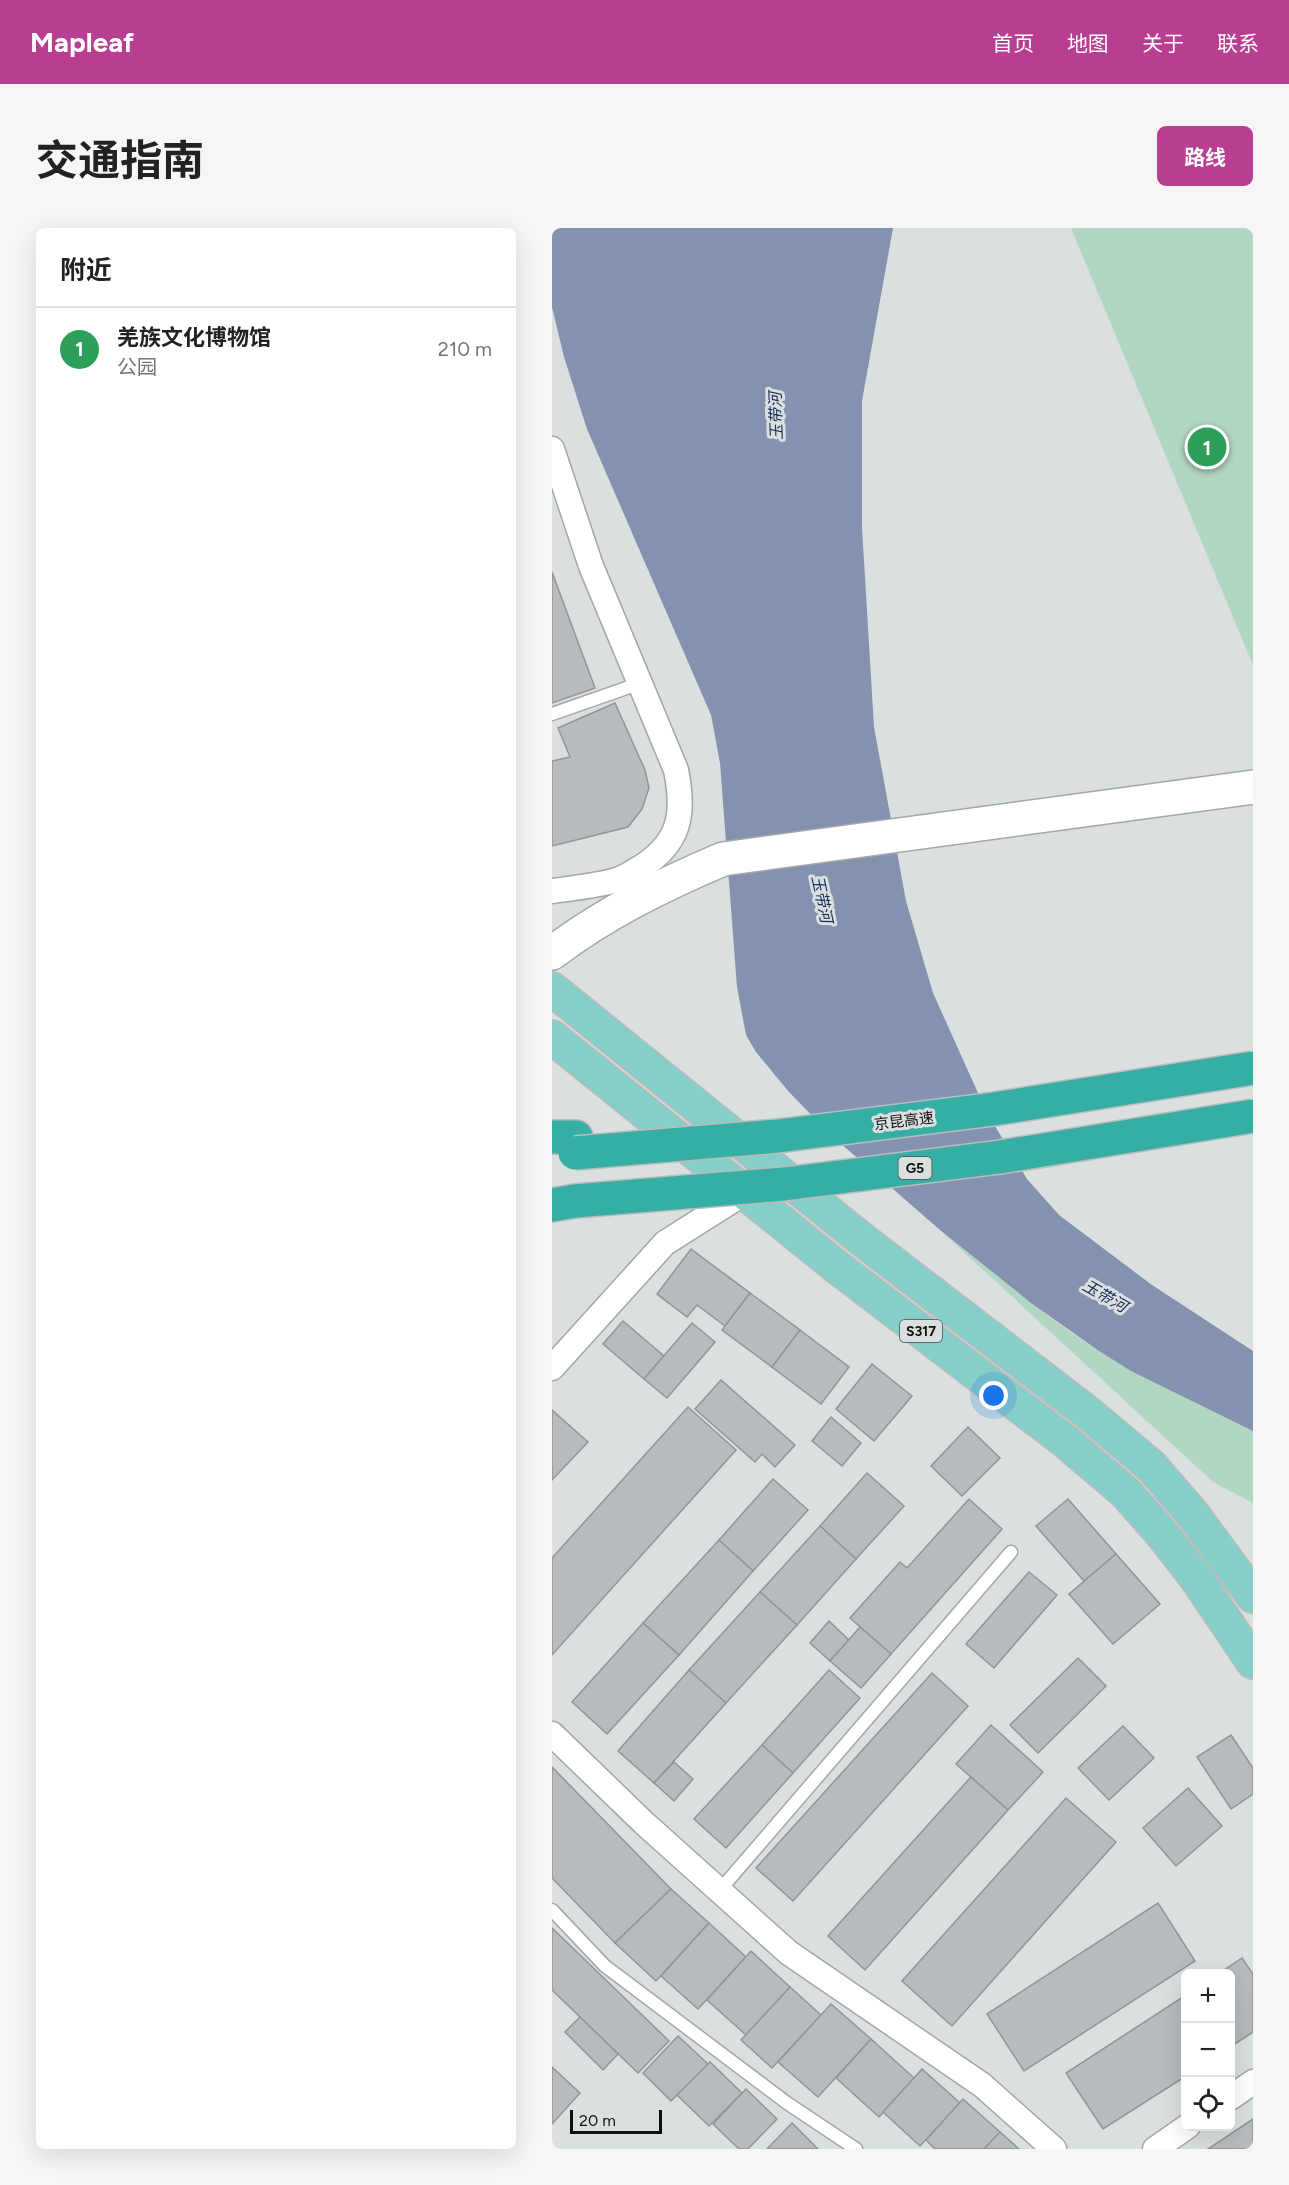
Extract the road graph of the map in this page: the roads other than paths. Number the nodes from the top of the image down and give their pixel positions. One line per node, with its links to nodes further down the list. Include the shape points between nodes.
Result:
1 (552, 449): 2 (street, via 591,566)
2 (639, 684): 3 (lane); 5 (street, via 676,770 679,821 673,838 631,874)
3 (552, 714)
4 (1253, 787): 6 (street, via 723,859 661,886 585,928)
5 (552, 891)
6 (552, 952)
7 (552, 989): 16 (main road, S317, via 1151,1466 1191,1512)
8 (552, 1037): 12 (main road, S317)
9 (1253, 1068): 11 (highway, 京昆高速, bridge, via 994,1109 813,1132 764,1126)
10 (1253, 1116): 13 (highway, G5, bridge, via 1000,1157 784,1184)
11 (564, 1146)
12 (744, 1193): 14 (street, via 665,1243); 17 (main road, S317, via 1065,1441 1125,1492 1184,1562)
13 (560, 1203)
14 (552, 1368)
15 (1011, 1552): 19 (lane)
16 (1253, 1596)
17 (1253, 1662)
18 (552, 1734): 19 (street)
19 (720, 1890): 25 (street, via 789,1953 982,2085)
20 (552, 1910): 24 (lane, via 606,1966 787,2103)
21 (1253, 2082): 22 (street)
22 (1235, 2095)
23 (1182, 2131): 26 (street)
24 (856, 2149)
25 (1054, 2149)
26 (1155, 2149)

